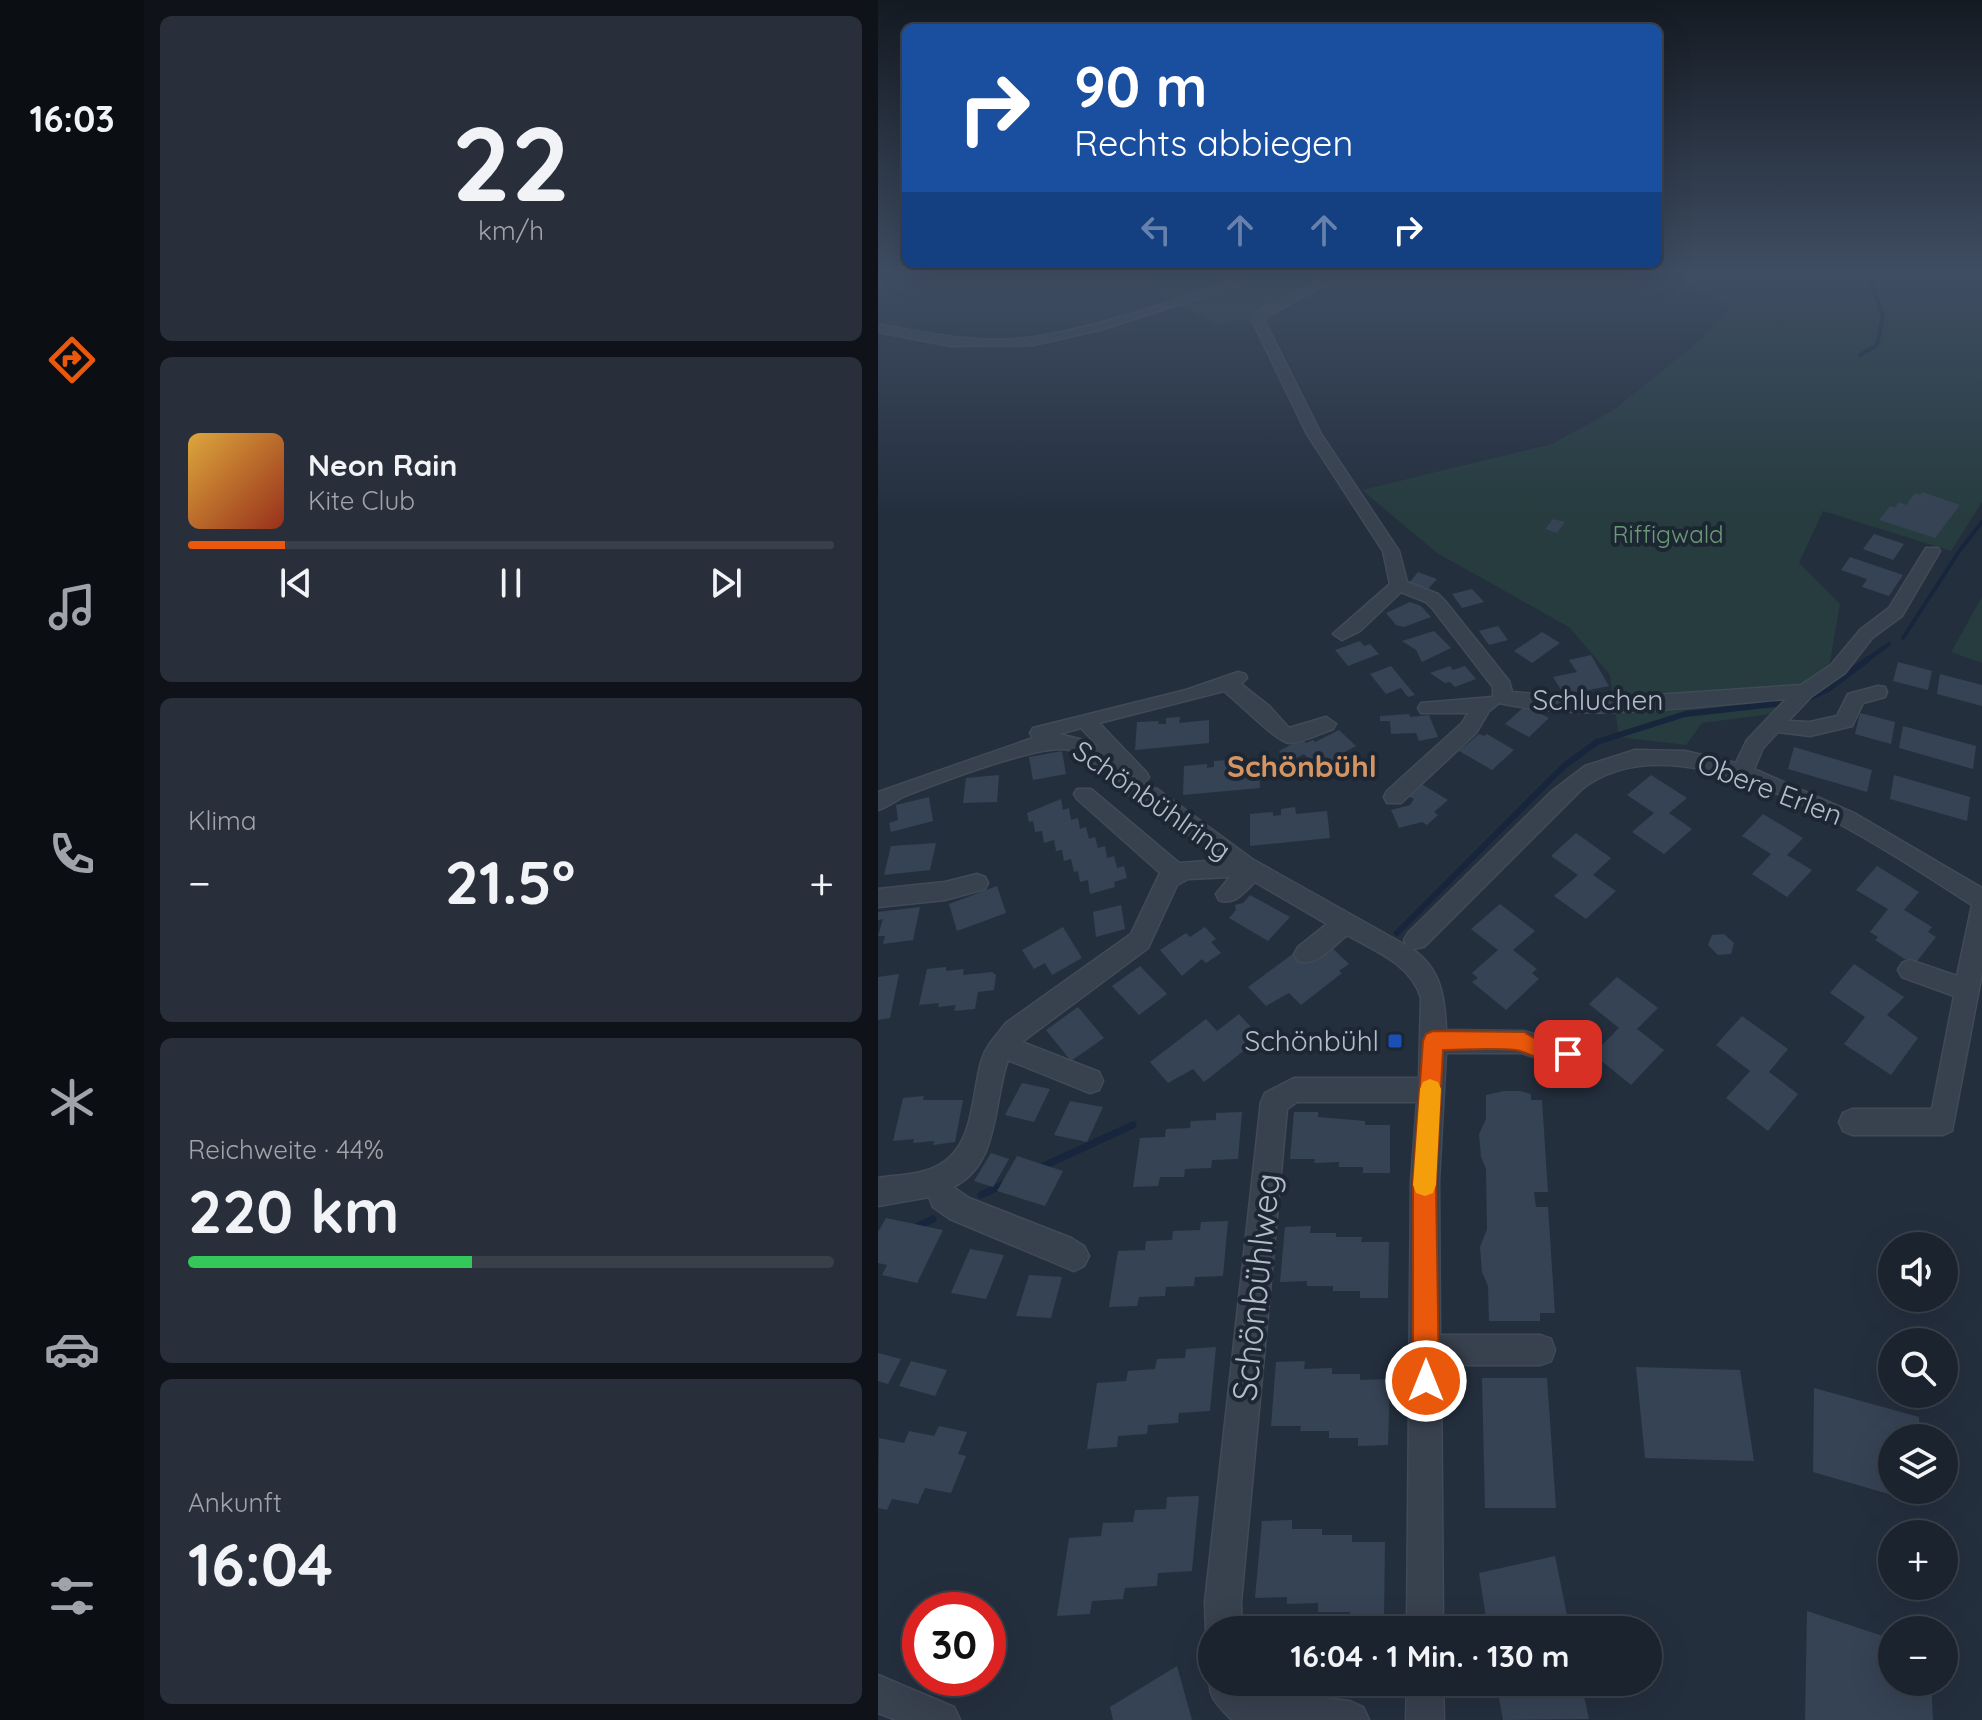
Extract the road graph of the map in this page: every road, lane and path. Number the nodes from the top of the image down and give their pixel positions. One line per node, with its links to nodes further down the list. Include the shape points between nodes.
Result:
1 (1274, 353): 3 (street, via 1308,423 1391,551)
2 (1932, 551): 5 (street, via 1896,612 1866,634 1838,669)
3 (1399, 585): 4 (street); 7 (street, Schluchen, via 1439,605 1502,686)
4 (1342, 634)
5 (1805, 691): 7 (street, Schluchen, via 1626,704); 12 (street)
6 (1878, 692): 12 (street, via 1855,699 1845,721 1827,727 1803,731)
7 (1503, 698): 8 (street)
8 (1482, 706): 9 (street); 17 (street, via 1469,728)
9 (1428, 708)
10 (1085, 720): 11 (street, via 1176,700 1232,681 1282,733 1290,736); 14 (street); 16 (street)
11 (1326, 724)
12 (1774, 724): 13 (street, via 1754,745)
13 (1742, 773): 24 (street, Obere Erlen, via 1845,816); 27 (street, Obere Erlen, via 1689,756 1652,755 1611,762 1591,772)
14 (878, 790)
15 (1084, 794): 20 (street)
16 (1150, 794): 18 (street, Schönbühlring, via 1137,792 1075,741 1059,739 894,792); 19 (street, Schönbühlring)
17 (1394, 797)
18 (878, 802)
19 (1249, 867): 20 (street, Schönbühlring); 22 (street); 26 (street, Schönbühlring)
20 (1176, 873): 32 (street, Schönbühlring, via 1160,893 1140,941 1015,1031)
21 (977, 883): 23 (street)
22 (1227, 894)
23 (878, 898)
24 (1982, 900)
25 (1982, 907): 30 (street)
26 (1336, 916): 28 (street); 31 (street, Schönbühlring, via 1420,970 1433,998)
27 (1416, 940)
28 (1306, 954)
29 (1910, 970): 30 (street)
30 (1967, 990): 36 (street, via 1943,1122)
31 (1433, 1041): 33 (street, via 1524,1042 1535,1050); 35 (street, Schönbühlring)
32 (1002, 1046): 34 (street); 37 (street, Schönbühlring, via 993,1064 975,1147 961,1166)
33 (1579, 1059)
34 (1090, 1081)
35 (1430, 1090): 40 (street, Schönbühlring); 42 (street, Schönbühlweg, via 1294,1090 1274,1102)
36 (1852, 1122)
37 (937, 1181): 38 (street, Schönbühlring); 39 (street, via 943,1197 960,1209)
38 (878, 1192)
39 (1074, 1256)
40 (1426, 1350): 41 (street); 43 (street, Schönbühlring)
41 (1540, 1350)
42 (1224, 1616)
43 (1425, 1616)
44 (878, 1694): 47 (street)
45 (1234, 1696): 48 (street, via 1247,1709)
46 (1425, 1696): 49 (street)
47 (941, 1720)
48 (1350, 1720)
49 (1425, 1720)

